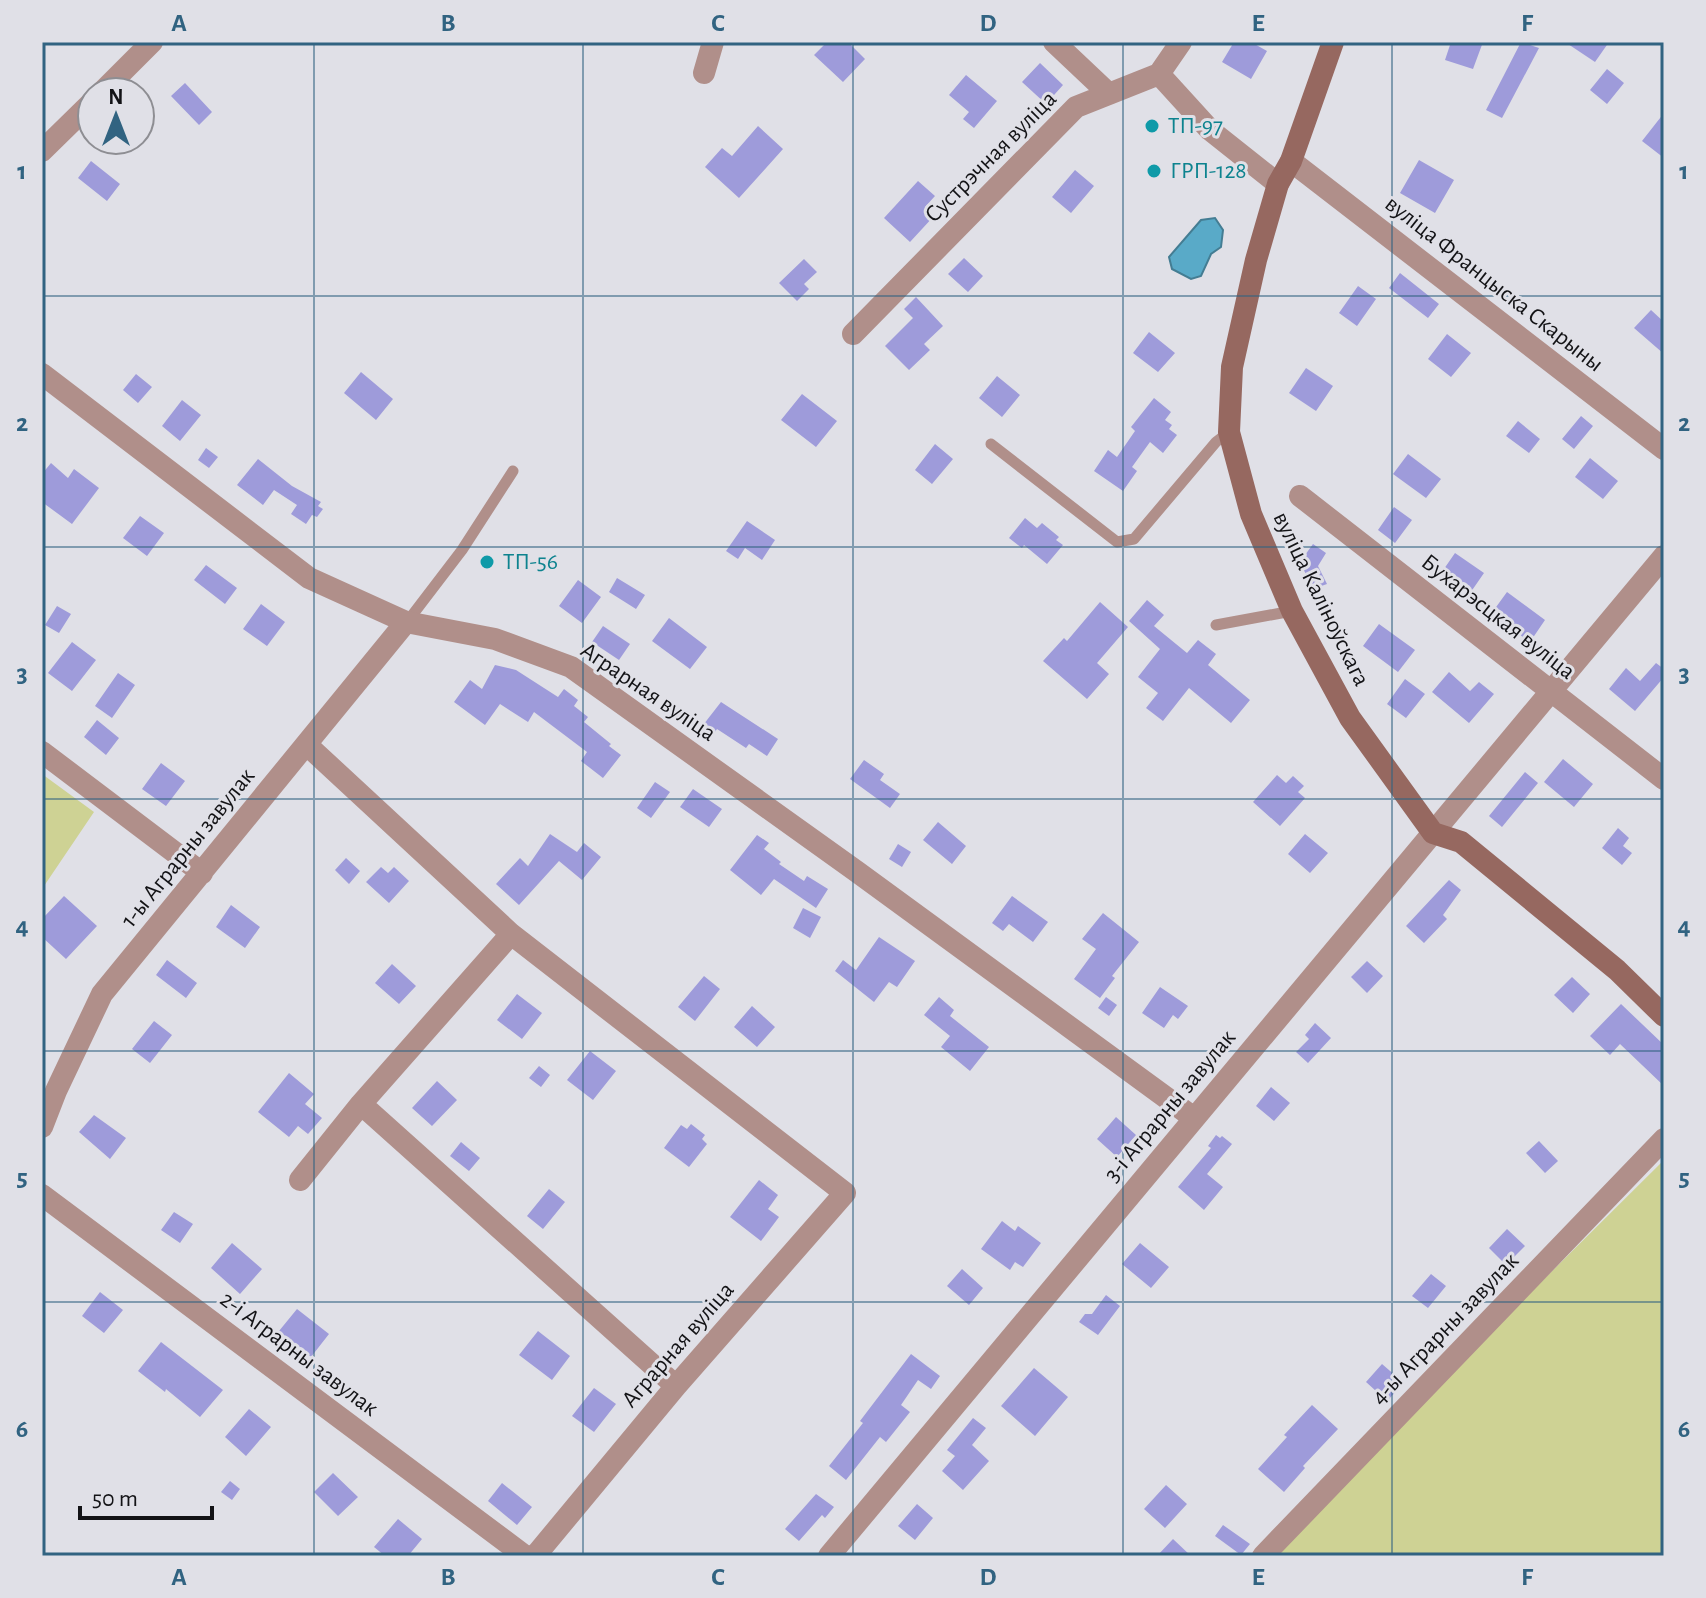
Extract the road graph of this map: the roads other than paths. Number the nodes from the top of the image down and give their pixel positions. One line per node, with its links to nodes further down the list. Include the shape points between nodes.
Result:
1 (152, 42): 8 (street)
2 (713, 42): 6 (street)
3 (1054, 42): 9 (street)
4 (1181, 42): 7 (street)
5 (1333, 42): 12 (main road, вуліца Каліноўскага)
6 (704, 73)
7 (1159, 74): 9 (street, Сустрэчная вуліца); 13 (street, via 1210,130)
8 (118, 76)
9 (1108, 93): 14 (street, Сустрэчная вуліца, via 1076,107)
10 (76, 118): 11 (street)
11 (42, 151)
12 (1291, 161): 13 (main road, вуліца Каліноўскага); 18 (street, вуліца Францыска Скарыны)
13 (1278, 184): 16 (main road, вуліца Каліноўскага, via 1243,308 1232,367)
14 (853, 334)
15 (42, 374): 23 (street, Аграрная вуліца, via 309,578)
16 (1229, 432): 17 (lane, via 1134,539 1117,542); 22 (main road, вуліца Каліноўскага, via 1251,514)
17 (991, 444)
18 (1664, 449)
19 (513, 471): 23 (lane, via 462,550)
20 (1300, 496): 25 (street, Бухарэсцкая вуліца)
21 (1664, 556): 25 (street, 3-і Аграрны завулак)
22 (1292, 611): 24 (lane); 29 (main road, вуліца Каліноўскага, via 1350,718)
23 (406, 622): 26 (street, 1-ы Аграрны завулак); 34 (street, Аграрная вуліца, via 495,639 571,667)
24 (1216, 625)
25 (1552, 691): 28 (street, Бухарэсцкая вуліца); 29 (street, 3-і Аграрны завулак)
26 (307, 745): 30 (street, 1-ы Аграрны завулак); 31 (street, Аграрная вуліца)
27 (42, 752): 30 (street)
28 (1664, 779)
29 (1433, 833): 32 (main road, via 1461,842 1617,970); 34 (street, 3-і Аграрны завулак)
30 (202, 873): 35 (street, 1-ы Аграрны завулак, via 102,994)
31 (511, 934): 33 (street); 39 (street, Аграрная вуліца, via 845,1193)
32 (1664, 1016)
33 (361, 1104): 37 (street); 39 (street)
34 (1194, 1118): 42 (street, 3-і Аграрны завулак)
35 (42, 1127)
36 (1664, 1139): 43 (street, 4-ы Аграрны завулак)
37 (300, 1180)
38 (42, 1195): 40 (street, 2-і Аграрны завулак)
39 (676, 1386): 41 (street, Аграрная вуліца)
40 (525, 1556)
41 (535, 1556)
42 (829, 1556)
43 (1263, 1556)

